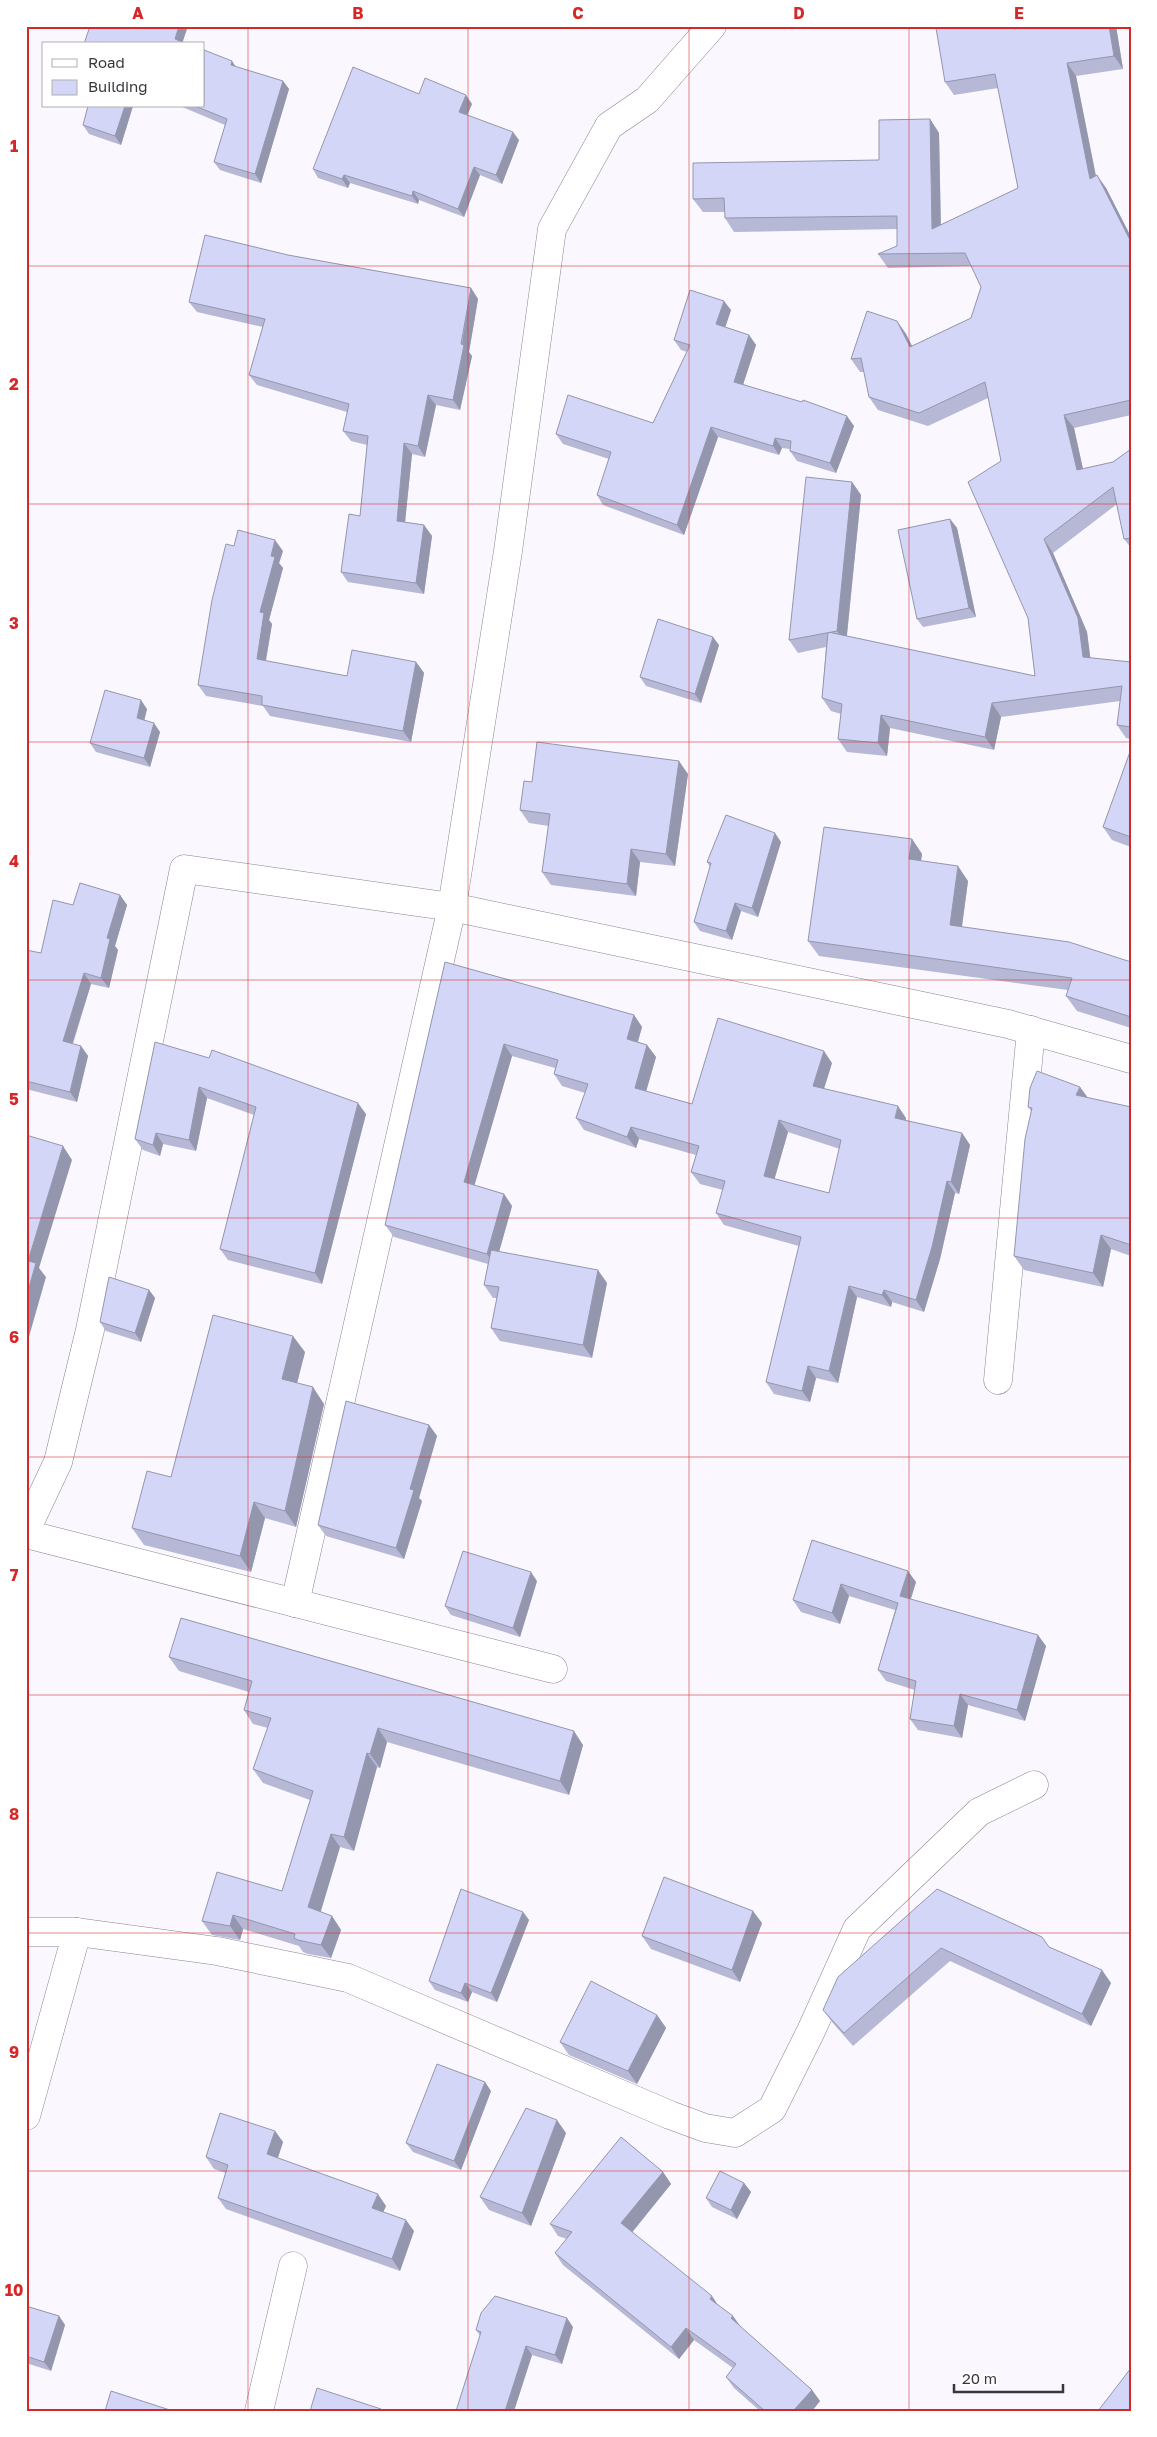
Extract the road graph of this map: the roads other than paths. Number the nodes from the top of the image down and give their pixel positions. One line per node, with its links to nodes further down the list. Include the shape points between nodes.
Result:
1 (712, 26): 2 (street, via 647,100 609,126 552,229 508,551)
2 (452, 907): 3 (street); 6 (street, via 184,869 88,1339 58,1462); 7 (street)
3 (1031, 1030): 4 (street); 5 (street)
4 (1131, 1059)
5 (998, 1380)
6 (26, 1532): 7 (street)
7 (295, 1603): 8 (street)
8 (553, 1669)
9 (1034, 1785): 11 (street, via 979,1812 857,1929 772,2109 735,2133 705,2128 670,2115 348,1978 217,1951)
10 (26, 1932): 11 (street)
11 (77, 1932): 12 (street)
12 (26, 2116)
13 (293, 2266): 14 (street)
14 (259, 2411)

